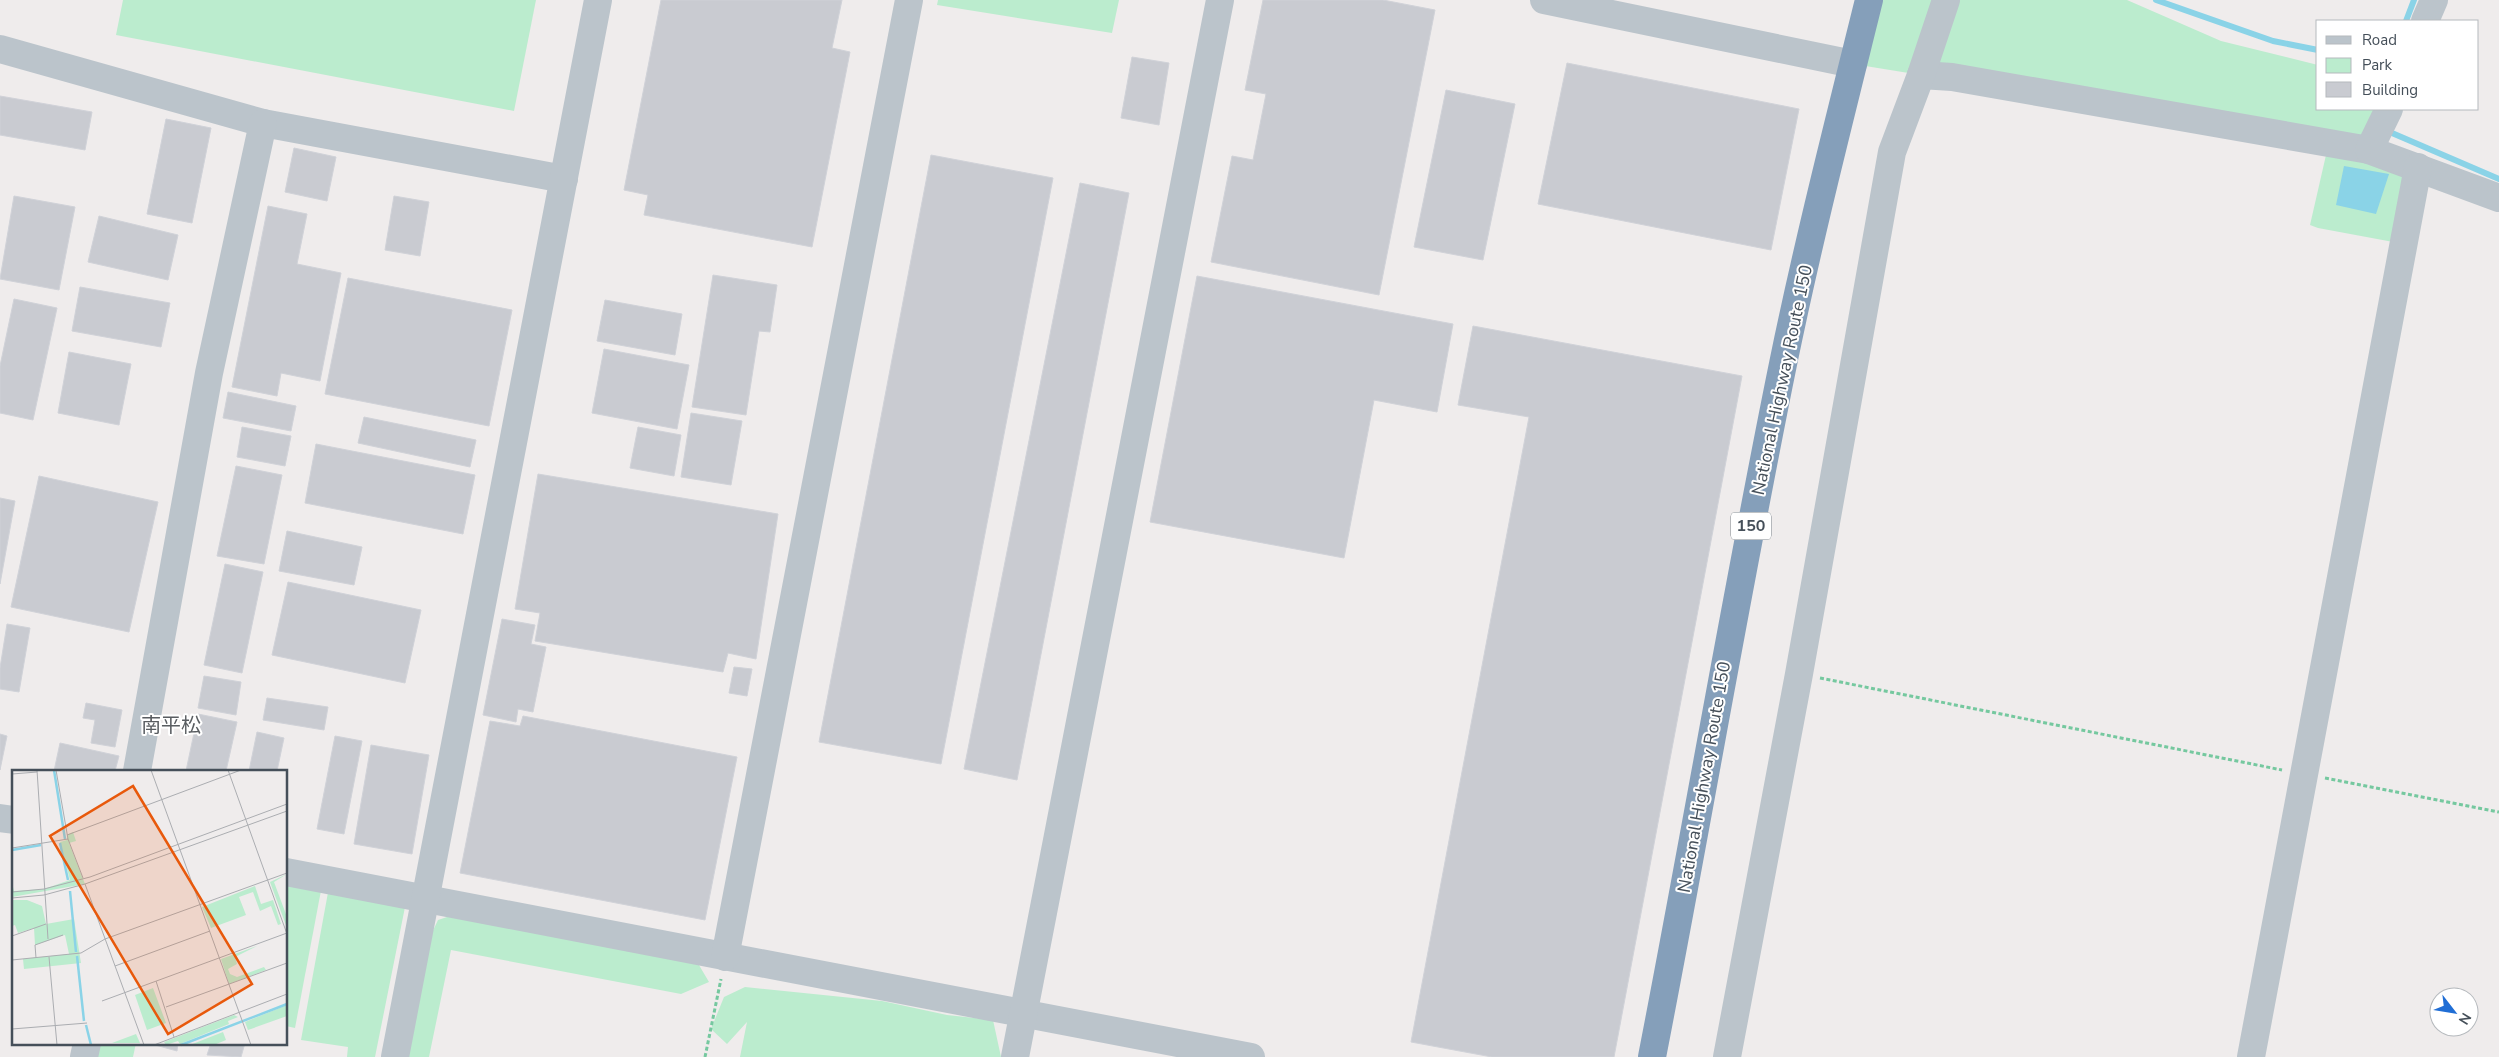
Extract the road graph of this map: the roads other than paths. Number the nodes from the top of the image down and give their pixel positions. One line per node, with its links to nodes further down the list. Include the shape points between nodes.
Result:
1 (598, 0): 15 (street)
2 (909, 0): 20 (street)
3 (1220, 0): 21 (street)
4 (1544, 0): 10 (street)
5 (1869, 0): 10 (highway, National Highway Route 150 / 150)
6 (1946, 0): 11 (street)
7 (2434, 0): 8 (street)
8 (2425, 20)
9 (0, 49): 12 (street)
10 (1853, 64): 27 (highway, National Highway Route 150 / 150, via 1782,370 1727,643)
11 (1922, 75): 13 (street); 28 (street, via 1892,152)
12 (263, 123): 15 (street); 17 (street, via 209,373)
13 (2381, 126): 14 (street)
14 (2418, 167): 16 (street); 29 (street)
15 (564, 179): 19 (street)
16 (2499, 198)
17 (137, 770)
18 (288, 872): 19 (street)
19 (426, 900): 20 (street); 24 (street)
20 (725, 957): 21 (street)
21 (1023, 1013): 25 (street); 26 (street)
22 (87, 1044): 23 (street)
23 (84, 1057)
24 (395, 1057)
25 (1015, 1057)
26 (1251, 1057)
27 (1652, 1057)
28 (1727, 1057)
29 (2251, 1057)

